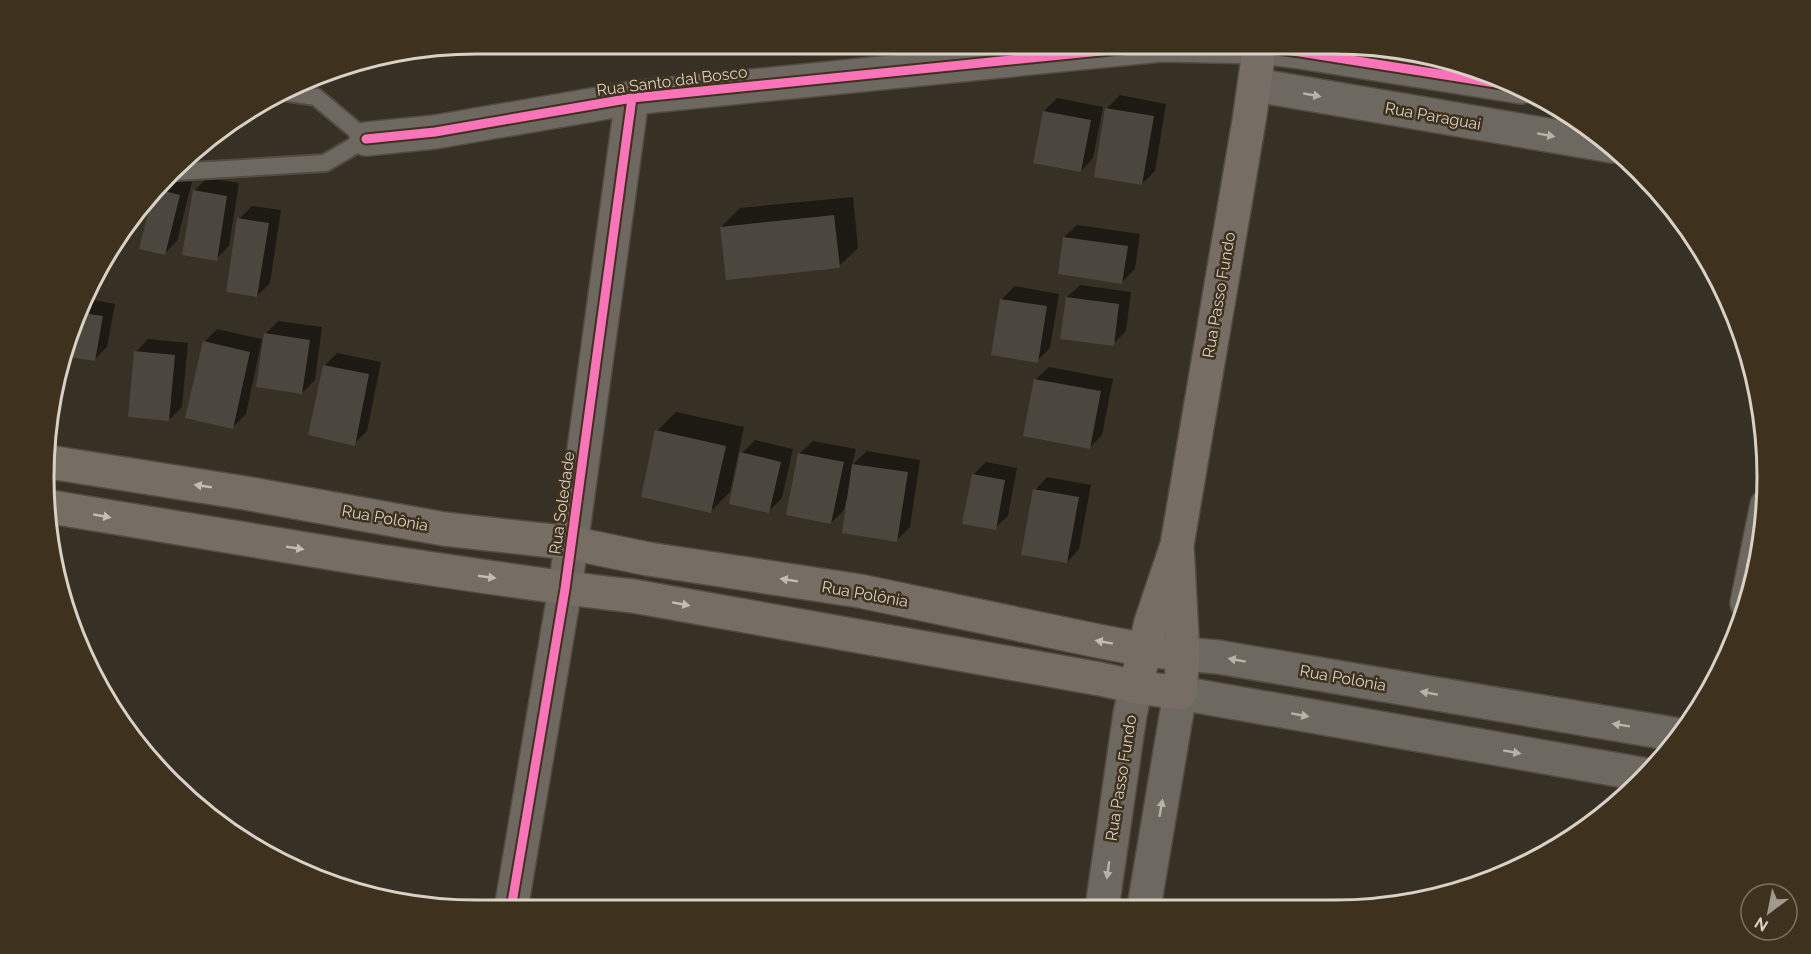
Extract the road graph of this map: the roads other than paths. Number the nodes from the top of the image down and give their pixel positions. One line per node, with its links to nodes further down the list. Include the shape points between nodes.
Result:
1 (1071, 54): 8 (street, Rua Santo dal Bosco)
2 (1261, 54): 5 (main road, Rua Passo Fundo)
3 (1319, 54): 4 (street)
4 (1479, 80)
5 (1255, 85): 9 (street, Rua Paraguai, one-way to 9); 18 (main road, Rua Passo Fundo)
6 (1510, 93): 9 (street)
7 (298, 94): 10 (lane, via 316,97)
8 (632, 98): 10 (street, Rua Santo dal Bosco, via 435,132); 17 (street, Rua Soledade)
9 (1499, 127): 11 (street, Rua Paraguai, one-way to 11)
10 (366, 139): 12 (lane, via 325,163)
11 (1594, 143)
12 (185, 171)
13 (55, 463): 14 (main road, Rua Polônia, one-way to 13)
14 (245, 493): 16 (main road); 17 (main road, Rua Polônia, via 444,529)
15 (55, 508): 16 (main road, one-way to 16)
16 (237, 539): 19 (main road, one-way to 19)
17 (571, 543): 19 (street, Rua Soledade); 20 (main road, Rua Polônia, one-way to 17, via 860,591 648,559)
18 (1177, 545): 20 (main road, Rua Passo Fundo); 21 (main road, Rua Passo Fundo)
19 (565, 589): 22 (main road, one-way to 22, via 633,596); 28 (street, Rua Soledade)
20 (1145, 650): 21 (main road, Rua Polônia); 22 (main road, Rua Passo Fundo)
21 (1183, 654): 23 (main road, Rua Passo Fundo); 24 (street, Rua Polônia, one-way to 21)
22 (1136, 687): 23 (main road); 29 (street, Rua Passo Fundo, one-way to 29)
23 (1180, 693): 26 (street, one-way to 26); 30 (street, Rua Passo Fundo, one-way to 23)
24 (1464, 699): 25 (street, Rua Polônia, one-way to 24); 26 (street)
25 (1671, 734)
26 (1465, 744): 27 (street, one-way to 27)
27 (1637, 772)
28 (513, 900)
29 (1103, 900)
30 (1145, 900)

